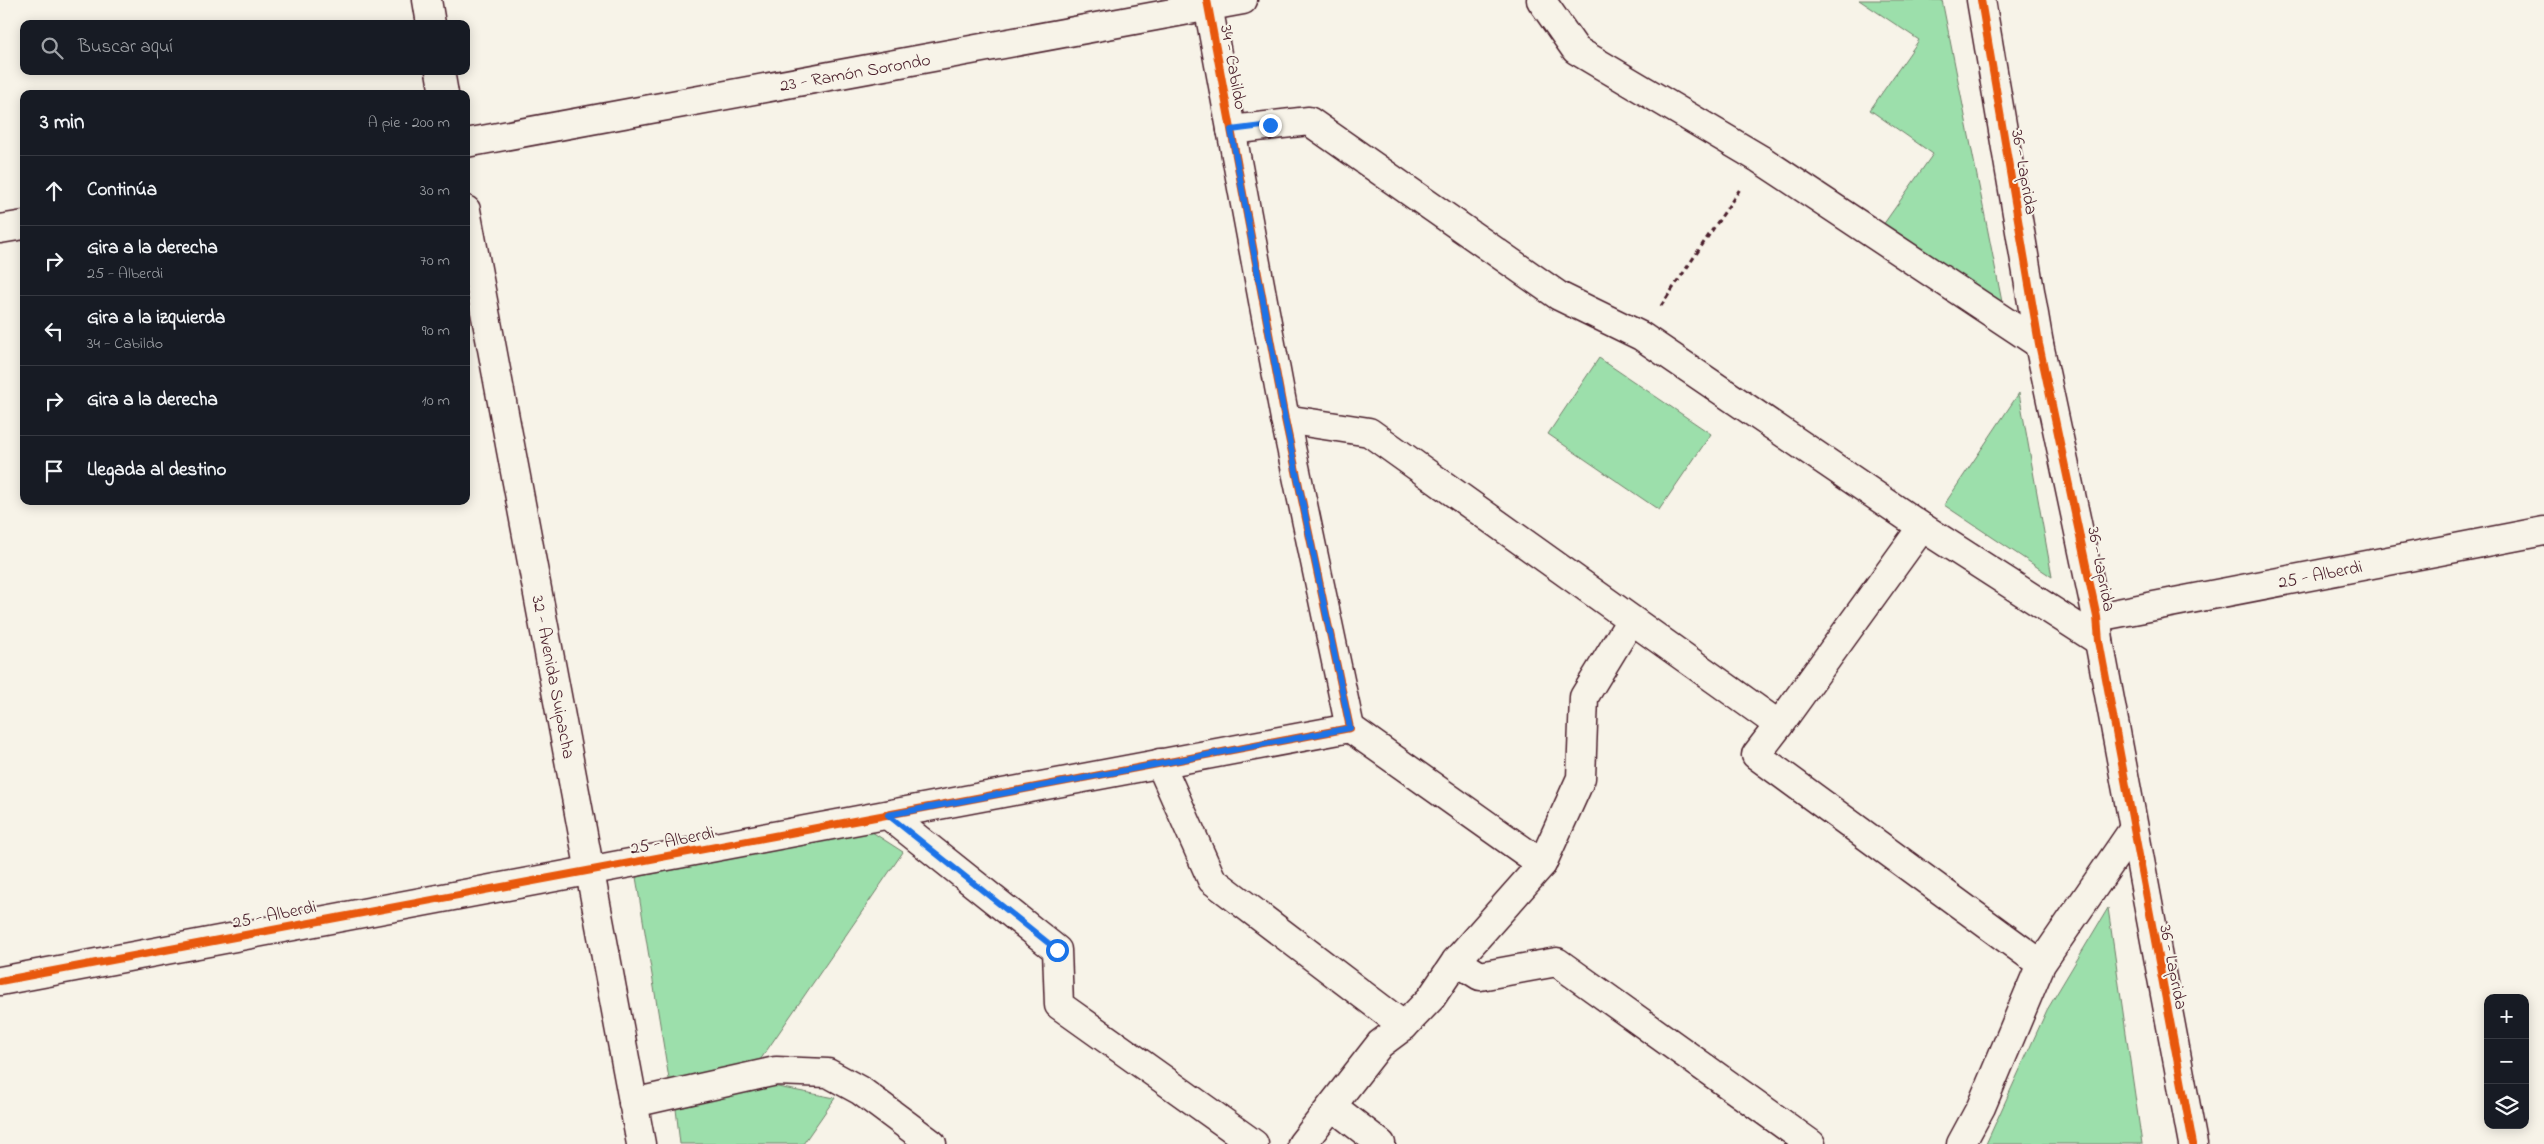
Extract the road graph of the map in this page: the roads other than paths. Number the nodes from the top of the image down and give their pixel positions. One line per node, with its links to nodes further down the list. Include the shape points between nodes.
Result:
1 (427, 0): 6 (street)
2 (1243, 0): 5 (street, 23 - Ramón Sorondo)
3 (1541, 0): 14 (street, via 1576,50 1760,159)
4 (1981, 0): 14 (street, 36 - Laprida)
5 (1207, 3): 9 (street, 34 - Cabildo); 10 (street, 23 - Ramón Sorondo)
6 (430, 20)
7 (441, 75): 8 (street)
8 (443, 90)
9 (1231, 130): 15 (street, 34 - Cabildo); 16 (street, via 1309,121 1559,296 1641,336)
10 (470, 142)
11 (20, 226): 12 (street)
12 (0, 229)
13 (470, 231): 26 (street, 32 - Avenida Suipacha)
14 (2040, 344): 19 (street, 36 - Laprida)
15 (1285, 419): 18 (street, via 1369,432); 21 (street, 34 - Cabildo)
16 (1922, 527): 19 (street); 20 (street)
17 (2544, 531): 19 (street, 25 - Alberdi)
18 (1631, 620): 20 (street); 25 (street, via 1584,698 1581,778)
19 (2098, 629): 24 (street, 36 - Laprida)
20 (1779, 725): 28 (street, via 1756,755)
21 (1350, 728): 22 (street, 25 - Alberdi); 25 (street)
22 (1160, 763): 23 (street, 25 - Alberdi); 30 (street, via 1212,880)
23 (888, 815): 26 (street, 25 - Alberdi); 35 (street, via 1057,950 1059,1005)
24 (2133, 830): 28 (street); 40 (street, 36 - Laprida)
25 (1542, 864): 27 (street)
26 (590, 870): 29 (street, 25 - Alberdi); 31 (street, 32 - Avenida Suipacha)
27 (1456, 961): 30 (street, via 1431,998); 38 (street, via 1480,976 1557,962)
28 (2041, 964): 39 (street, via 1981,1107)
29 (0, 981)
30 (1404, 1026): 32 (street, via 1380,1044)
31 (633, 1103): 33 (street, 32 - Avenida Suipacha); 34 (street, via 776,1071 828,1073 861,1091)
32 (1332, 1106): 36 (street); 37 (street)
33 (641, 1144)
34 (932, 1144)
35 (1254, 1144)
36 (1302, 1144)
37 (1381, 1144)
38 (1811, 1144)
39 (1961, 1144)
40 (2193, 1144)

